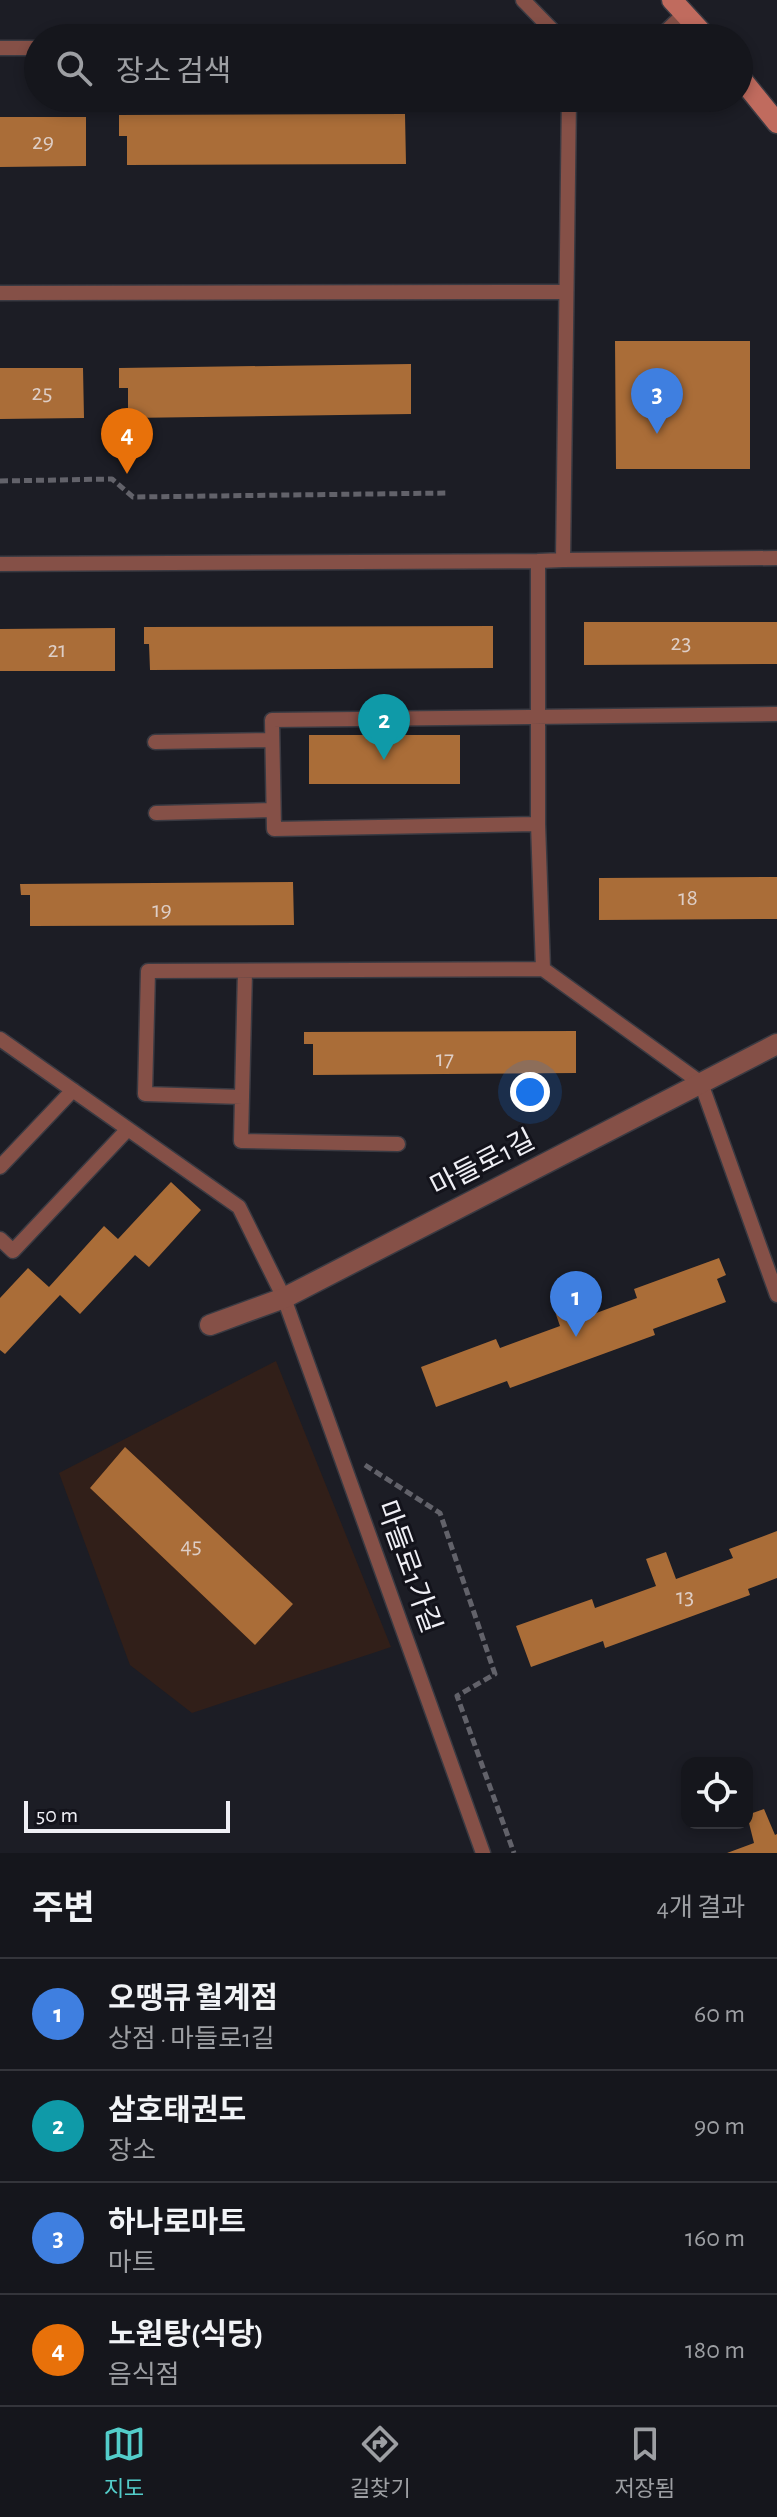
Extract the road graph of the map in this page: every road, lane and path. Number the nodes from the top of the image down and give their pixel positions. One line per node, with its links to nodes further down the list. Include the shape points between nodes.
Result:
1 (523, 0): 3 (lane)
2 (678, 7): 4 (main road)
3 (546, 24)
4 (694, 24)
5 (0, 48): 6 (lane)
6 (24, 48)
7 (753, 93): 9 (main road)
8 (569, 112): 10 (lane)
9 (777, 123)
10 (566, 292): 11 (lane); 15 (lane)
11 (0, 293)
12 (0, 481): 13 (path, via 112,479 133,497)
13 (448, 493)
14 (777, 558): 15 (lane)
15 (563, 560): 16 (lane)
16 (538, 561): 17 (lane); 19 (lane)
17 (0, 564)
18 (777, 714): 19 (lane)
19 (538, 718): 20 (lane, via 272,720); 24 (lane)
20 (272, 740): 21 (lane); 22 (lane)
21 (155, 742)
22 (273, 810): 23 (lane); 24 (lane, via 274,829)
23 (156, 813)
24 (538, 824): 25 (lane)
25 (543, 969): 26 (lane); 29 (lane)
26 (245, 971): 31 (lane); 31 (lane, via 148,971 145,1094)
27 (0, 1039): 30 (lane, 마들로1가길)
28 (777, 1044): 29 (street, 마들로1길)
29 (701, 1083): 36 (lane); 37 (street, 마들로1길)
30 (73, 1090): 32 (lane, 마들로1가길); 34 (lane)
31 (242, 1097): 33 (lane, via 241,1141)
32 (128, 1129): 35 (lane, via 13,1251); 37 (lane, 마들로1가길, via 239,1207)
33 (398, 1144)
34 (0, 1167)
35 (0, 1239)
36 (777, 1295)
37 (284, 1298): 38 (street, 마들로1길); 39 (lane, 마들로1가길)
38 (210, 1325)
39 (338, 1448): 40 (lane, 마들로1가길); 41 (path, via 440,1513 495,1674 457,1696)
40 (483, 1853)
41 (514, 1853)

